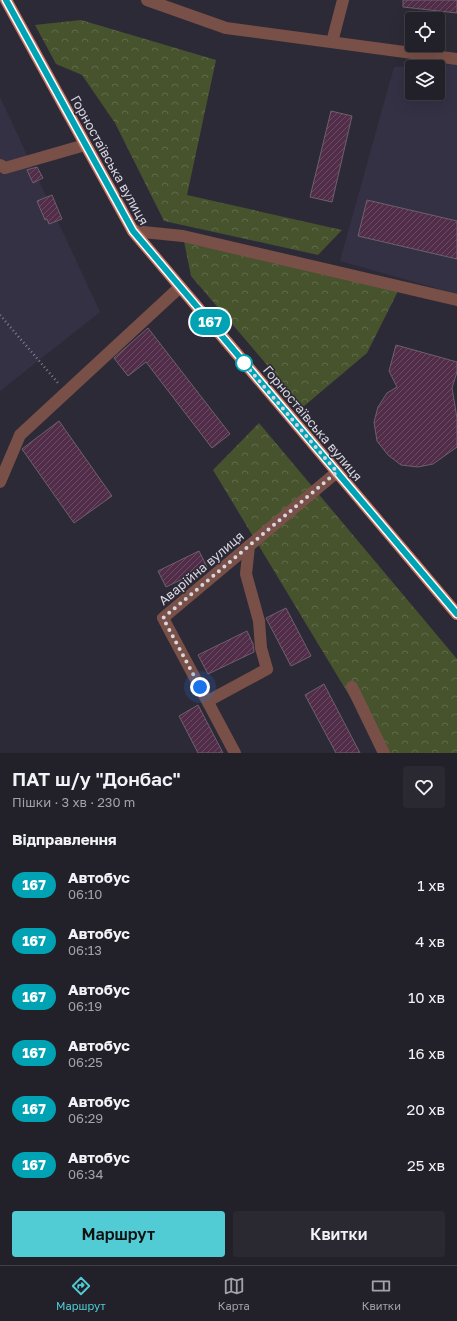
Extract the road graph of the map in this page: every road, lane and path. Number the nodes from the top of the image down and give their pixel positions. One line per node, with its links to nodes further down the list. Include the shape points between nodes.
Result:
1 (6, 0): 6 (main road, Горностаївська вулиця)
2 (147, 0): 4 (street, via 226,28)
3 (343, 0): 4 (street)
4 (332, 42): 5 (street)
5 (457, 59)
6 (85, 145): 7 (street, via 5,168); 8 (main road, Горностаївська вулиця)
7 (0, 165)
8 (133, 231): 9 (main road, Горностаївська вулиця); 10 (street, via 183,236)
9 (180, 287): 12 (street); 14 (main road, Горностаївська вулиця)
10 (457, 300)
11 (0, 316): 12 (path)
12 (66, 392): 13 (street, via 20,435)
13 (2, 469): 15 (street)
14 (337, 472): 16 (street, Аварійна вулиця); 17 (main road, Горностаївська вулиця)
15 (0, 482)
16 (249, 546): 19 (street, via 246,574 259,621 261,648 267,669); 19 (street, Аварійна вулиця, via 163,618)
17 (457, 614)
18 (352, 687): 21 (street)
19 (208, 701): 20 (street, Аварійна вулиця)
20 (236, 753)
21 (384, 753)

